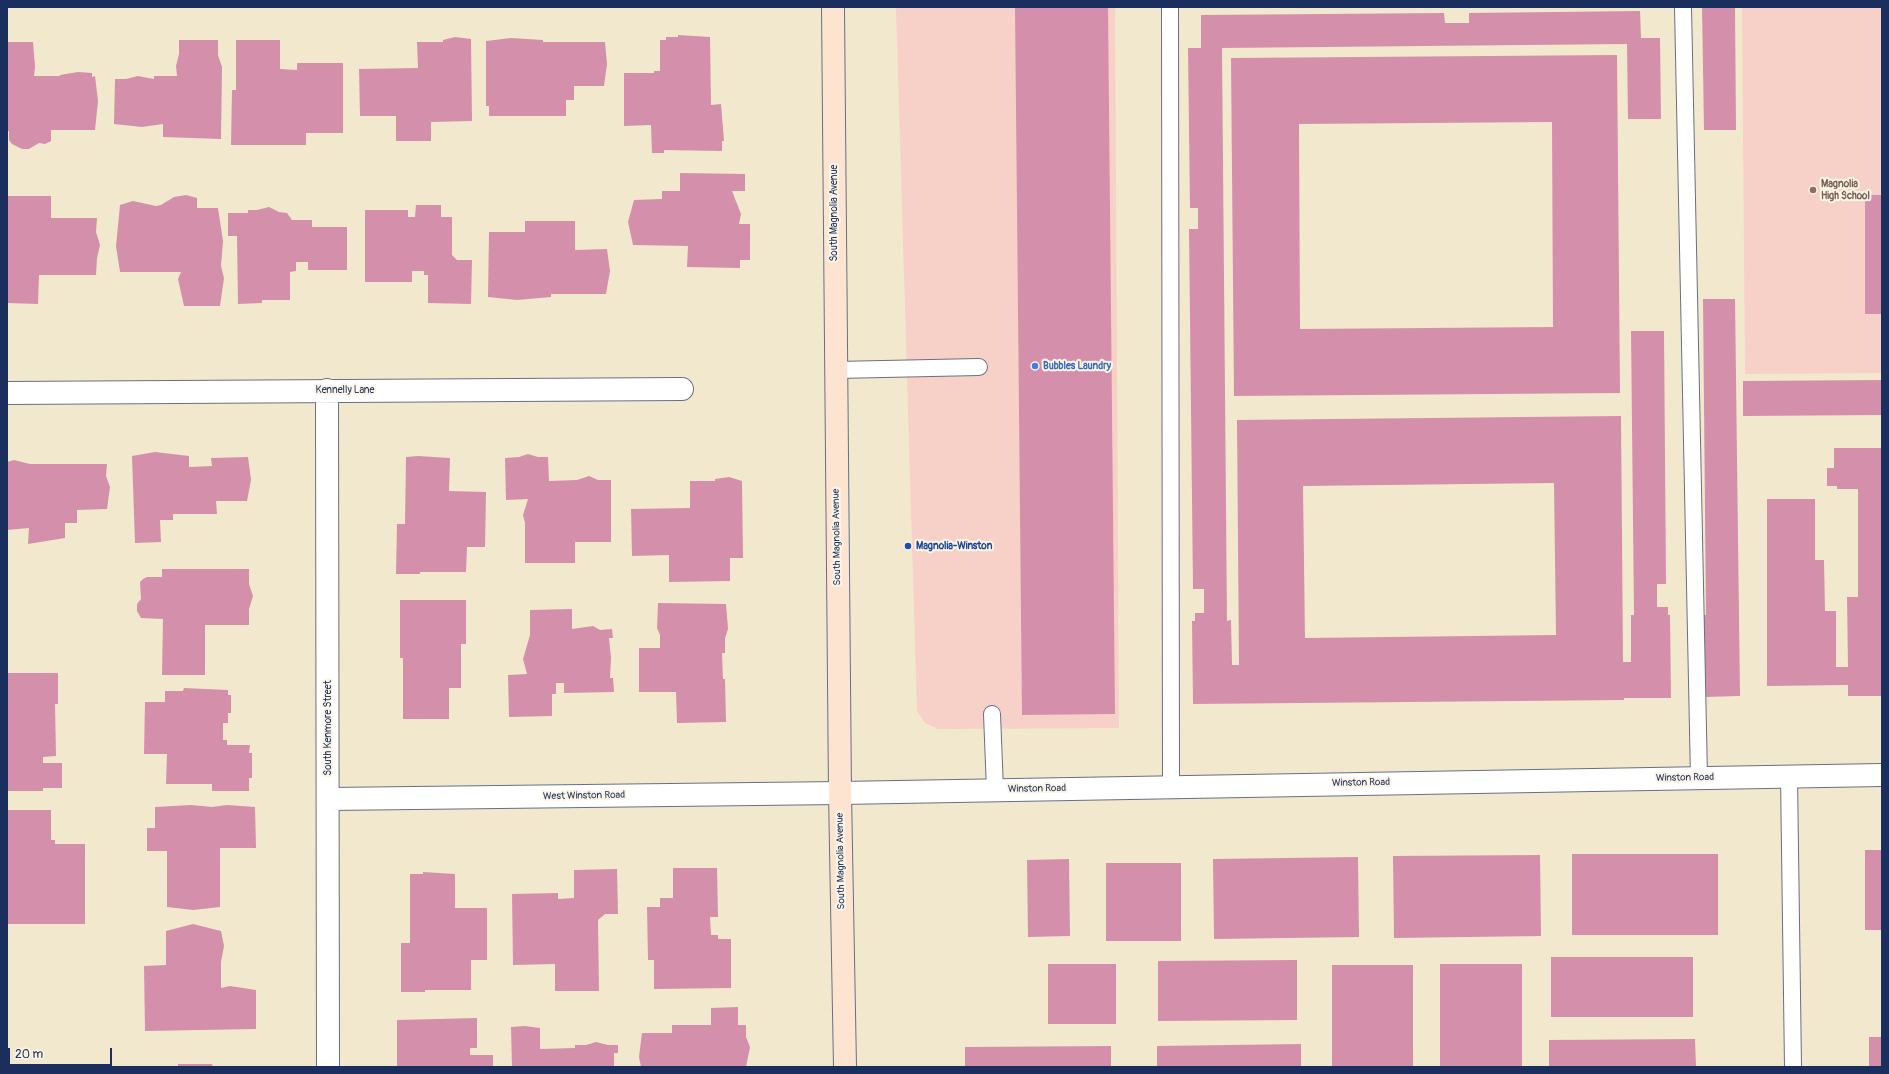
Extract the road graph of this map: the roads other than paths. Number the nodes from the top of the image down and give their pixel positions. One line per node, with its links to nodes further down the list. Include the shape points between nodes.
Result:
1 (833, 7): 5 (main road, South Magnolia Avenue)
2 (1170, 7): 13 (lane)
3 (1683, 7): 12 (lane)
4 (979, 367): 5 (lane)
5 (836, 370): 15 (main road, South Magnolia Avenue)
6 (682, 389): 7 (street, Kennelly Lane)
7 (327, 390): 8 (street, Kennelly Lane); 16 (street, South Kenmore Street)
8 (7, 393)
9 (992, 714): 14 (lane)
10 (1882, 775): 11 (street, Winston Road)
11 (1789, 776): 12 (street, Winston Road); 19 (lane)
12 (1699, 778): 13 (street, Winston Road)
13 (1171, 786): 14 (street, Winston Road)
14 (996, 790): 15 (street, Winston Road)
15 (840, 793): 16 (street, West Winston Road); 18 (main road, South Magnolia Avenue)
16 (329, 799): 17 (street, South Kenmore Street)
17 (328, 1067)
18 (845, 1067)
19 (1793, 1067)

